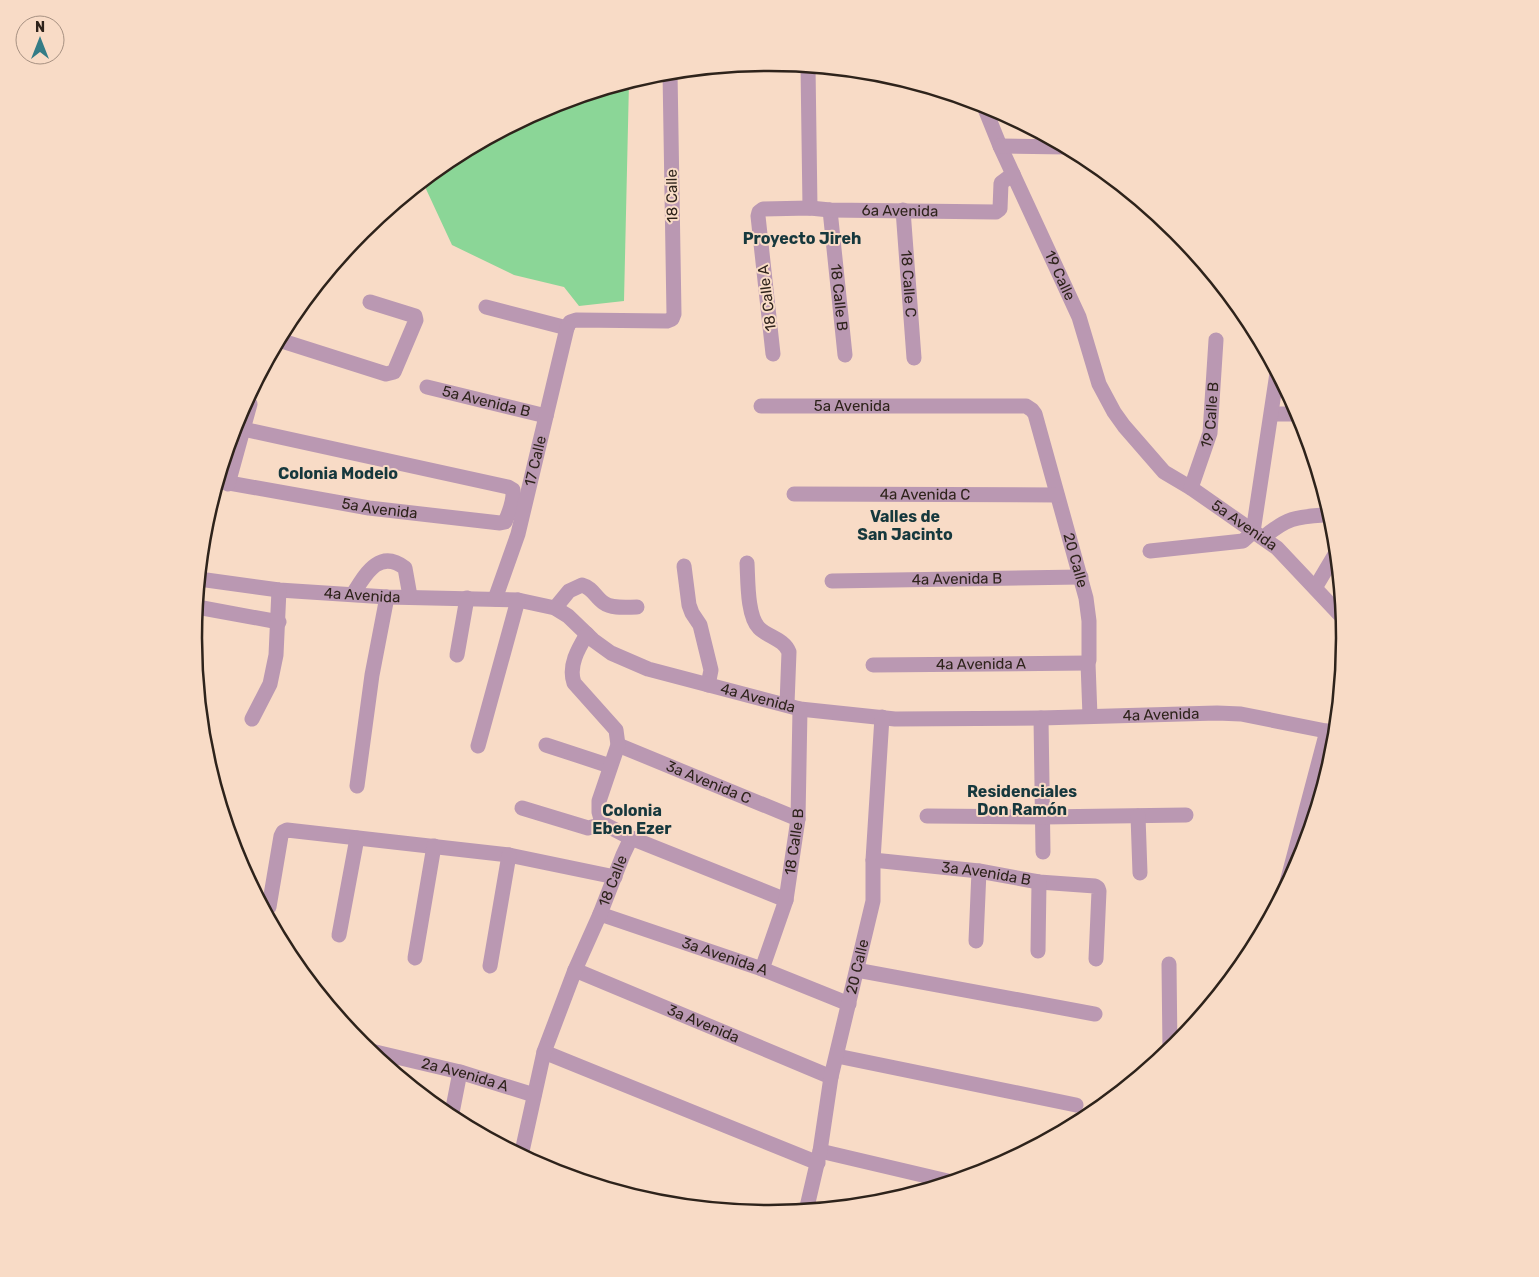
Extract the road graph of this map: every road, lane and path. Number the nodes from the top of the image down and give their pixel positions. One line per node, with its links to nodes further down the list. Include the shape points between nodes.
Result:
1 (808, 72): 7 (street)
2 (670, 80): 13 (street, 18 Calle, via 672,319 576,320)
3 (986, 114): 4 (street, 19 Calle)
4 (1000, 146): 5 (street); 6 (street, 19 Calle)
5 (1053, 147)
6 (1013, 174): 9 (street, 6a Avenida, via 1001,183 1000,209 996,212); 28 (street, 19 Calle, via 1079,317 1099,384 1114,412)
7 (810, 208): 8 (street, 6a Avenida); 10 (street, 6a Avenida, via 763,209)
8 (830, 210): 9 (street, 6a Avenida); 17 (street, 18 Calle B)
9 (903, 210): 18 (street, 18 Calle C)
10 (759, 212): 16 (street, 18 Calle A)
11 (370, 302): 15 (street, via 415,316 391,374)
12 (486, 307): 13 (street)
13 (568, 325): 25 (street, 17 Calle)
14 (1216, 340): 31 (street, 19 Calle B, via 1210,432)
15 (286, 342)
16 (774, 354)
17 (845, 355)
18 (914, 358)
19 (1276, 385): 23 (street)
20 (427, 387): 25 (street, 5a Avenida B)
21 (761, 406): 22 (street, 5a Avenida, via 1026,406)
22 (1032, 410): 33 (street, 20 Calle)
23 (1272, 414): 24 (street); 35 (street)
24 (1291, 414)
25 (546, 416): 49 (street, 17 Calle, via 518,534)
26 (247, 417): 27 (street)
27 (244, 429): 29 (street); 30 (street, 5a Avenida, via 508,487 513,490 508,516 505,522 500,523 369,508)
28 (1138, 442): 31 (street, 5a Avenida, via 1164,472)
29 (229, 467)
30 (225, 482)
31 (1191, 488): 35 (street, 5a Avenida)
32 (794, 494): 33 (street, 4a Avenida C)
33 (1057, 494): 40 (street, 20 Calle)
34 (1323, 515): 35 (street, via 1298,516)
35 (1258, 535): 36 (street, via 1244,540); 43 (street, 5a Avenida, via 1276,548)
36 (1150, 551)
37 (1331, 561): 43 (street)
38 (747, 563): 61 (street, 18 Calle B, via 753,620 759,628 787,646 789,652)
39 (684, 566): 60 (street, via 689,605 700,625 712,670)
40 (1081, 578): 42 (street, 4a Avenida B); 58 (street, 20 Calle, via 1089,621)
41 (205, 581): 44 (street, 4a Avenida)
42 (832, 582)
43 (1314, 588): 54 (street, 5a Avenida)
44 (280, 590): 45 (street, 4a Avenida); 55 (street)
45 (353, 594): 46 (street, via 374,565 398,562 405,568); 47 (street, 4a Avenida)
46 (410, 596): 47 (street, 4a Avenida); 48 (street, 4a Avenida)
47 (387, 597): 72 (street, via 372,675)
48 (467, 598): 49 (street, 4a Avenida); 57 (street)
49 (495, 599): 50 (street, 4a Avenida)
50 (518, 600): 52 (street, 4a Avenida); 68 (street)
51 (203, 608): 55 (street)
52 (555, 608): 53 (street, via 569,591 582,585 588,586 610,606); 56 (street, 4a Avenida)
53 (637, 608)
54 (1336, 611)
55 (279, 622): 65 (street, via 270,684)
56 (587, 634): 60 (street, 4a Avenida, via 611,653 648,669); 67 (street, via 572,666 574,683 616,730)
57 (457, 655)
58 (1088, 663): 59 (street, 4a Avenida A); 62 (street, 20 Calle)
59 (873, 665)
60 (708, 685): 61 (street, 4a Avenida)
61 (793, 706): 63 (street, 4a Avenida); 78 (street, 18 Calle B)
62 (1090, 716): 64 (street, 4a Avenida); 66 (street, 4a Avenida, via 1242,714)
63 (882, 718): 64 (street, 4a Avenida); 86 (street, 20 Calle)
64 (1041, 718): 77 (street)
65 (252, 719)
66 (1329, 732)
67 (618, 745): 71 (street); 78 (street, 3a Avenida C)
68 (478, 746)
69 (546, 746): 71 (street)
70 (1326, 750): 82 (street)
71 (610, 766): 79 (street, via 598,812)
72 (357, 786)
73 (522, 808): 79 (street, via 588,828)
74 (1186, 815): 76 (street)
75 (927, 816): 77 (street)
76 (1138, 816): 77 (street); 88 (street)
77 (1043, 817): 84 (street)
78 (798, 819): 91 (street, 18 Calle B)
79 (602, 823): 81 (street, 18 Calle)
80 (357, 838): 83 (street); 92 (street, via 283,832); 94 (street)
81 (631, 838): 89 (street, 18 Calle); 91 (street)
82 (1298, 845)
83 (434, 846): 85 (street); 97 (street)
84 (1043, 852)
85 (509, 855): 89 (street); 100 (street)
86 (872, 860): 87 (street, 3a Avenida B); 103 (street, 20 Calle, via 872,901)
87 (979, 871): 90 (street, 3a Avenida B); 95 (street)
88 (1140, 873)
89 (615, 877): 93 (street, 18 Calle)
90 (1039, 882): 96 (street); 98 (street, 3a Avenida B, via 1098,888)
91 (786, 900): 101 (street, 18 Calle B)
92 (270, 907)
93 (600, 914): 101 (street, 3a Avenida A); 102 (street, 18 Calle)
94 (339, 935)
95 (976, 941)
96 (1038, 951)
97 (415, 958)
98 (1096, 959)
99 (1170, 964): 106 (street)
100 (490, 966)
101 (762, 969): 104 (street, 3a Avenida A)
102 (575, 970): 107 (street, 18 Calle); 111 (street, 3a Avenida)
103 (857, 970): 104 (street, 20 Calle); 105 (street)
104 (849, 1004): 108 (street, 20 Calle)
105 (1094, 1014)
106 (1170, 1041)
107 (544, 1052): 112 (street, 18 Calle); 116 (street)
108 (837, 1056): 111 (street, 20 Calle); 113 (street)
109 (391, 1061): 110 (street, 2a Avenida A)
110 (460, 1072): 112 (street, 2a Avenida A); 114 (street)
111 (831, 1077): 116 (street, 20 Calle)
112 (534, 1095): 115 (street, 18 Calle)
113 (1076, 1105)
114 (453, 1109)
115 (523, 1149)
116 (819, 1157): 117 (street); 118 (street, 20 Calle)
117 (939, 1180)
118 (807, 1205)

